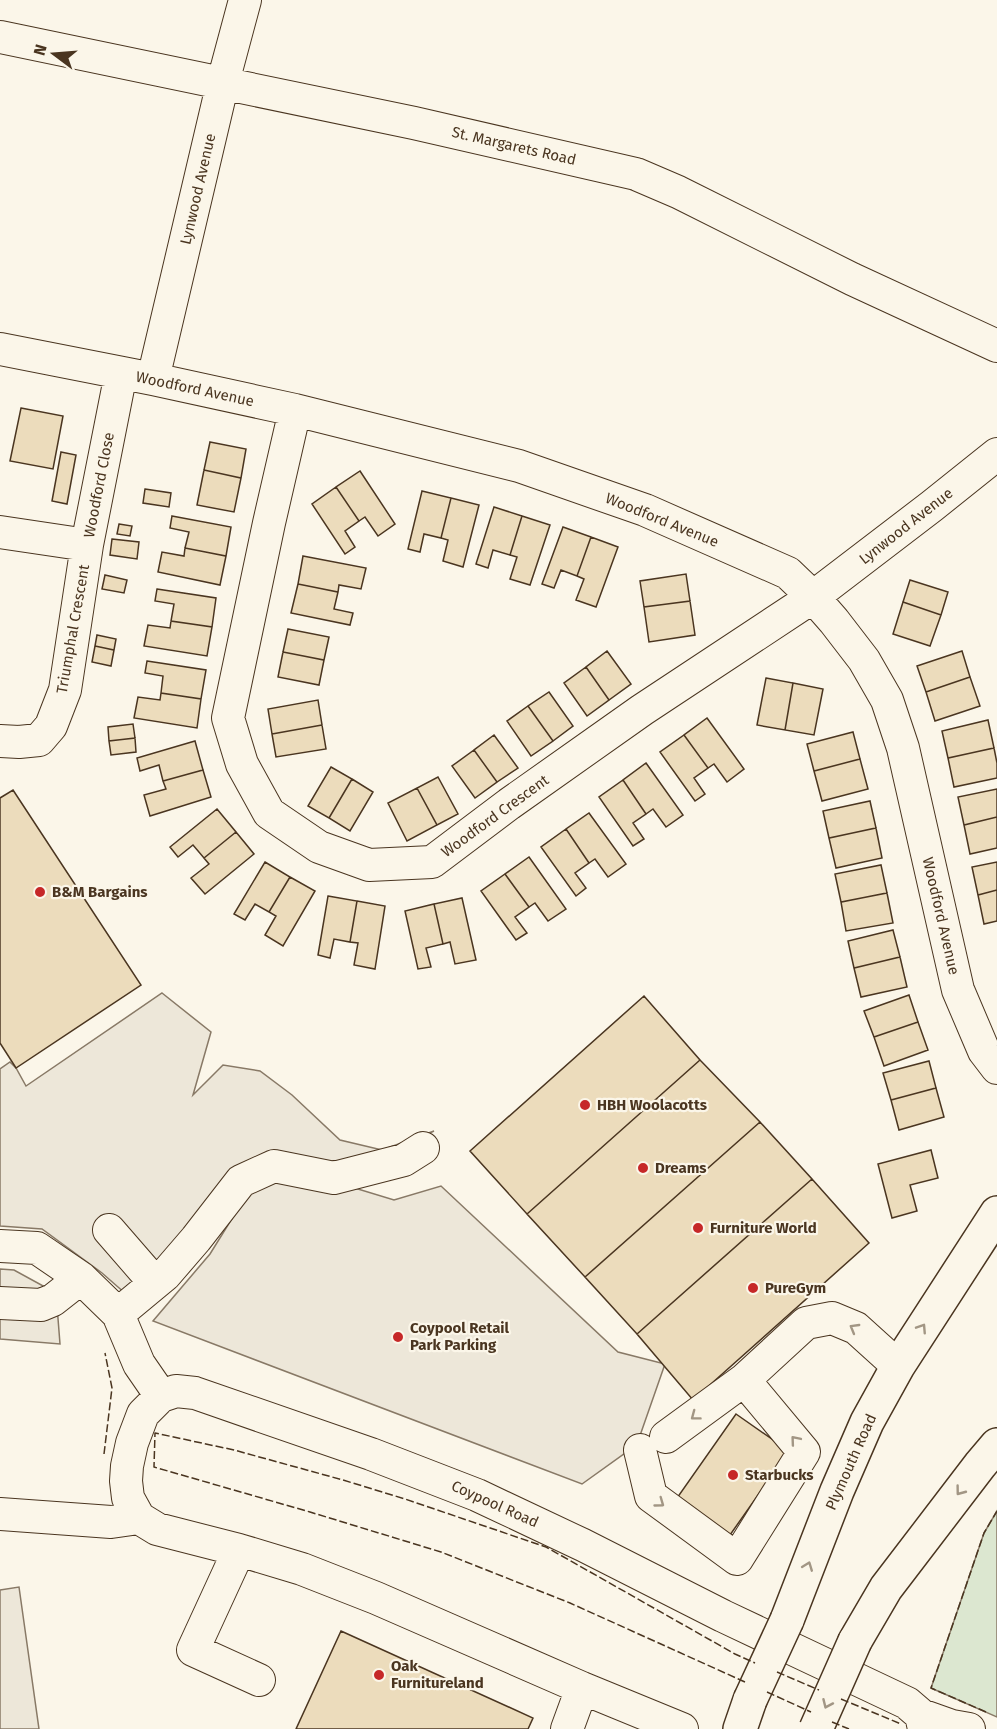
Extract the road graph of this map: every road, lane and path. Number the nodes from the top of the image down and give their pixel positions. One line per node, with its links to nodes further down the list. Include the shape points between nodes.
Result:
1 (245, 0): 3 (street, Lynwood Avenue)
2 (0, 37): 3 (street, St. Margarets Road)
3 (223, 82): 4 (street, St. Margarets Road, via 636,174); 7 (street, Lynwood Avenue)
4 (997, 346)
5 (0, 350): 6 (street, Woodford Avenue)
6 (121, 373): 7 (street, Woodford Avenue); 11 (street, Woodford Close)
7 (153, 379): 8 (street, Woodford Avenue)
8 (295, 410): 12 (street, Woodford Avenue, via 519,466 645,510 788,573); 12 (street, Woodford Crescent, via 228,718 242,764 269,813 319,848 369,865 432,862 642,710)
9 (997, 454): 12 (street, Lynwood Avenue)
10 (0, 532): 11 (street, Woodford Close)
11 (87, 545): 13 (street, Triumphal Crescent, via 64,690 51,726 39,740)
12 (813, 597): 14 (street, Woodford Avenue, via 864,660 887,700 903,748 958,990 984,1051)
13 (0, 741)
14 (997, 1068)
15 (423, 1148): 20 (street, via 404,1160 334,1178 274,1166 241,1181)
16 (992, 1224): 23 (main road, Plymouth Road, one-way to 16)
17 (109, 1230): 20 (street)
18 (0, 1246): 19 (street, via 37,1248)
19 (81, 1278): 21 (street, via 41,1305); 22 (street)
20 (155, 1283): 22 (street)
21 (0, 1303)
22 (118, 1314): 25 (street, via 139,1364)
23 (898, 1365): 24 (street, one-way to 24, via 856,1328 832,1318 806,1323); 32 (main road, Plymouth Road, one-way to 23, bridge, via 788,1620 867,1422)
24 (744, 1380): 24 (street, one-way to 24, via 653,1444 651,1496 737,1559 804,1452)
25 (161, 1396): 28 (street, via 143,1414 127,1466 128,1498); 33 (street, Coypool Road, via 176,1391 195,1394 477,1495 907,1703)
26 (997, 1445): 36 (main road, one-way to 36, bridge, via 886,1588 855,1641)
27 (0, 1514): 28 (street, via 111,1522)
28 (139, 1518): 29 (street, via 157,1529)
29 (239, 1550): 30 (street, via 193,1650); 31 (street, via 376,1598)
30 (260, 1680)
31 (582, 1688): 34 (street); 35 (street)
32 (745, 1714)
33 (922, 1722): 37 (street, Coypool Road)
34 (567, 1729)
35 (682, 1729)
36 (816, 1729)
37 (969, 1729)

